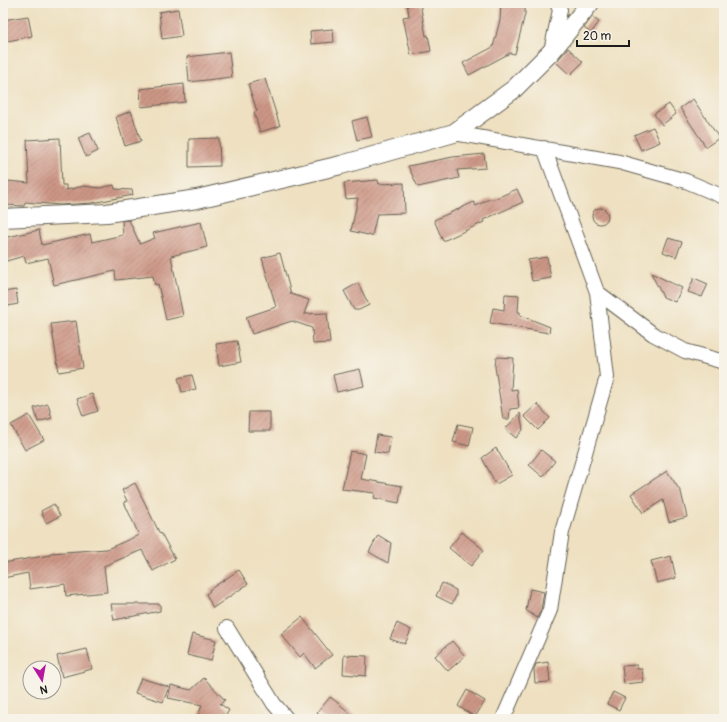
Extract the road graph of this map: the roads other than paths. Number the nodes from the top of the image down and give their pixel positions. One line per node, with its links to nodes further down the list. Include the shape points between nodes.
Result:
1 (557, 3): 3 (street, via 560,10)
2 (590, 3): 3 (street)
3 (551, 52): 4 (street, via 514,89)
4 (454, 134): 5 (street); 7 (street, via 341,165 197,199 107,213)
5 (544, 148): 6 (street, via 619,162 686,181); 8 (street)
6 (724, 197)
7 (3, 218)
8 (597, 292): 9 (street, via 653,334 685,351); 12 (street, via 607,377 562,532 550,610)
9 (724, 362)
10 (227, 628): 11 (street, via 274,704)
11 (287, 719)
12 (503, 719)

